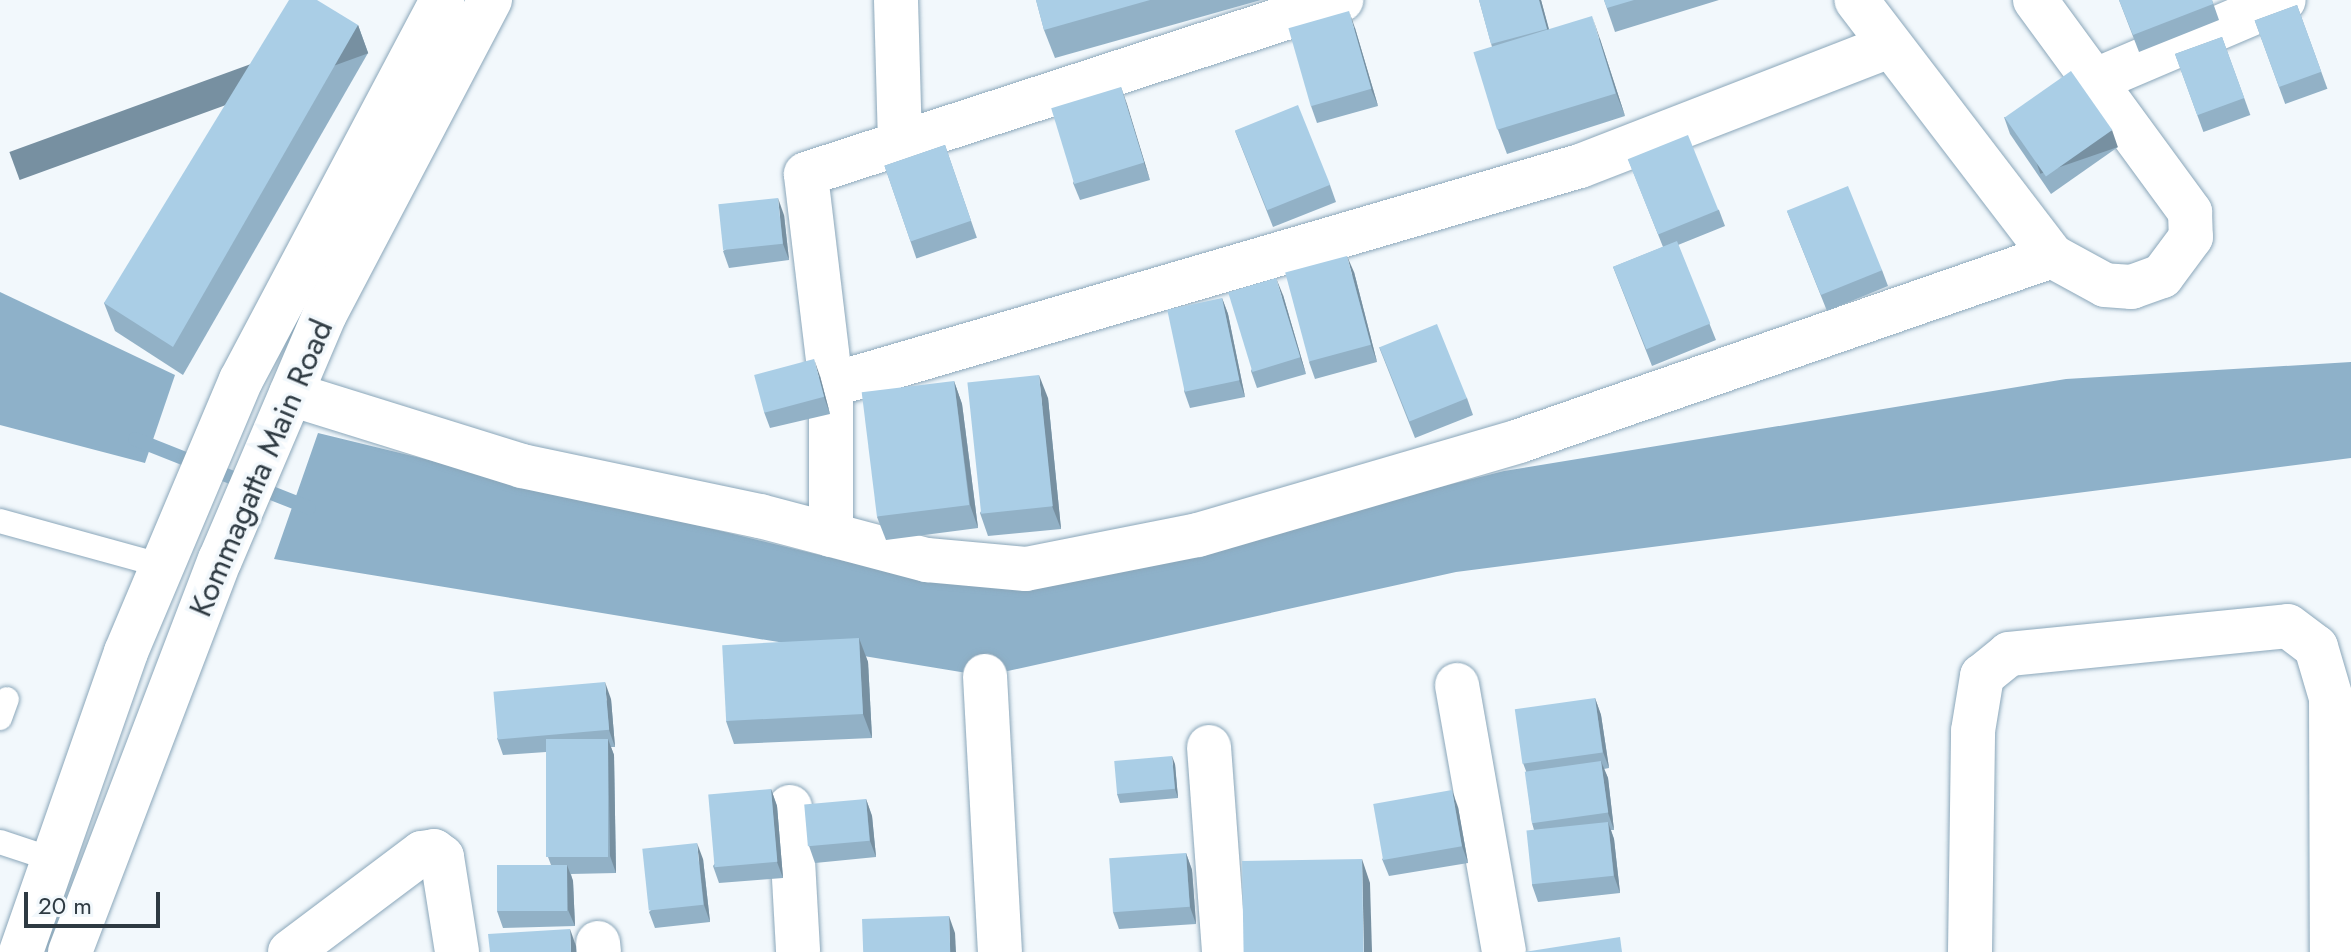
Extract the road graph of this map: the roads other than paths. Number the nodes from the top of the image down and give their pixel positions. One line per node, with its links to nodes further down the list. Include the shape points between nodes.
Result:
1 (442, 0): 16 (street, Kommagatta Main Road, via 241,380)
2 (490, 0): 13 (street, Kommagatta Main Road, via 325,314)
3 (896, 0): 10 (street)
4 (1341, 0): 10 (street)
5 (1856, 0): 8 (street)
6 (2035, 0): 9 (street)
7 (2284, 0): 9 (street)
8 (1890, 46): 11 (street); 12 (street, via 1580,166)
9 (2096, 80): 11 (street, via 2177,188 2190,212 2191,237 2162,276 2132,287 2105,285)
10 (900, 144): 12 (street, via 806,174)
11 (2052, 256): 15 (street, via 1519,441 1154,545 1026,569 927,560)
12 (831, 385): 15 (street)
13 (288, 402): 15 (street, via 522,466); 24 (street, Kommagatta Main Road, via 220,560)
14 (0, 521): 16 (lane)
15 (831, 535)
16 (165, 554): 22 (street, Kommagatta Main Road)
17 (985, 676): 28 (street)
18 (1457, 685): 30 (street)
19 (1209, 747): 29 (street)
20 (790, 807): 27 (street)
21 (0, 842): 22 (lane)
22 (57, 861): 23 (street, Kommagatta Main Road)
23 (21, 952)
24 (70, 952)
25 (290, 952): 26 (street, via 422,853 434,851 442,857)
26 (457, 952)
27 (798, 952)
28 (1000, 952)
29 (1224, 952)
30 (1504, 952)
31 (1970, 952): 32 (street, via 1973,731 1982,676 2009,654 2288,626 2316,647 2331,698)
32 (2332, 952)

